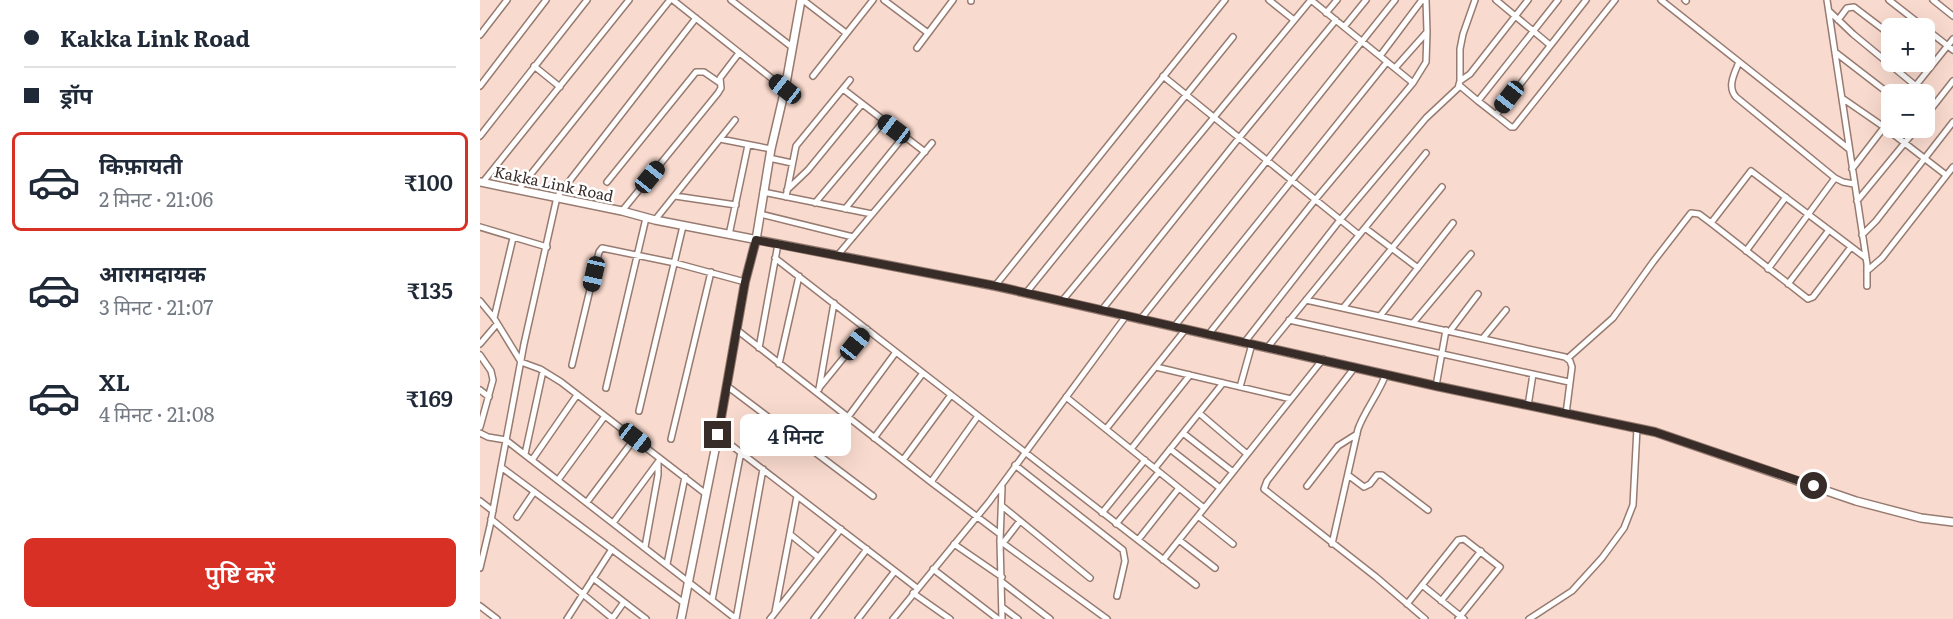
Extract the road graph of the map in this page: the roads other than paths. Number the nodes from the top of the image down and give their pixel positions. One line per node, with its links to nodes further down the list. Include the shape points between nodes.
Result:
1 (507, 0): 42 (street)
2 (546, 0): 68 (street)
3 (587, 0): 56 (street)
4 (629, 0): 69 (street)
5 (671, 0): 32 (street); 111 (street)
6 (730, 0): 47 (street)
7 (802, 0): 40 (street); 47 (street)
8 (873, 0): 40 (street)
9 (884, 0): 41 (street)
10 (953, 0): 41 (street)
11 (1225, 0): 60 (street)
12 (1269, 0): 33 (street)
13 (1311, 0): 29 (street); 33 (street)
14 (1337, 0): 29 (street)
15 (1366, 0): 36 (street)
16 (1395, 0): 45 (street)
17 (1424, 0): 38 (street); 52 (street)
18 (1475, 0): 65 (street, via 1460,49)
19 (1496, 0): 31 (street)
20 (1528, 0): 31 (street)
21 (1558, 0): 39 (street)
22 (1586, 0): 46 (street)
23 (1615, 0): 78 (street, via 1514,127)
24 (1661, 0): 54 (street)
25 (1827, 0): 28 (street)
26 (1889, 0): 49 (street)
27 (1933, 0): 30 (street)
28 (1828, 10): 35 (street); 50 (street)
29 (1326, 13): 34 (street)
30 (1953, 16)
31 (1514, 17): 39 (street); 65 (street)
32 (696, 18): 51 (street); 115 (street)
33 (1294, 20): 79 (street)
34 (1336, 20): 36 (street); 87 (street)
35 (1838, 20): 37 (street, via 1847,8 1854,8); 66 (street)
36 (1344, 27): 45 (street)
37 (1881, 28)
38 (1427, 32): 57 (street); 64 (street, via 1426,62)
39 (1533, 32): 46 (street); 75 (street)
40 (846, 33): 59 (street)
41 (928, 33): 48 (street)
42 (480, 35)
43 (1233, 37): 73 (street)
44 (1953, 39): 49 (street)
45 (1362, 42): 52 (street); 100 (street)
46 (1550, 45): 78 (street)
47 (792, 47): 71 (street)
48 (917, 48)
49 (1950, 48): 55 (street)
50 (1835, 51): 70 (street); 74 (street)
51 (739, 52): 63 (street); 71 (street)
52 (1380, 56): 53 (street)
53 (1387, 62): 57 (street); 106 (street)
54 (1739, 62): 95 (street); 105 (street, via 1732,93)
55 (1935, 63)
56 (534, 66): 69 (street); 85 (street)
57 (1395, 68): 64 (street)
58 (1927, 72): 67 (street)
59 (813, 76)
60 (1163, 76): 73 (street); 159 (street)
61 (850, 80): 72 (street)
62 (1953, 81): 77 (street)
63 (720, 83): 108 (street, via 704,72 696,72); 122 (street, via 718,93)
64 (1413, 83): 117 (street)
65 (1460, 83): 75 (street); 128 (street)
66 (1914, 84)
67 (1918, 84)
68 (480, 86)
69 (560, 87): 107 (street)
70 (1881, 87)
71 (785, 89): 94 (street)
72 (843, 89): 76 (street); 101 (street, via 799,142)
73 (1186, 95): 79 (street); 161 (street)
74 (1842, 98): 83 (street); 95 (street)
75 (1478, 101): 78 (street)
76 (862, 104): 81 (street); 113 (street)
77 (1935, 104)
78 (1496, 115)
79 (1213, 117): 87 (street); 165 (street)
80 (735, 120): 90 (street)
81 (884, 121): 86 (street); 119 (street)
82 (1953, 122): 99 (street)
83 (1881, 125)
84 (1881, 131): 103 (street)
85 (480, 136)
86 (904, 136): 96 (street); 121 (street)
87 (1239, 138): 100 (street); 169 (street)
88 (1898, 138): 92 (street)
89 (1909, 138): 92 (street)
90 (720, 139): 93 (street); 114 (street)
91 (932, 143): 96 (street)
92 (1905, 143): 99 (street); 118 (street)
93 (748, 145): 94 (street); 120 (street)
94 (771, 149): 98 (street)
95 (1849, 149): 103 (street)
96 (925, 152): 124 (street)
97 (1426, 153): 133 (street)
98 (769, 158): 101 (street); 112 (street)
99 (1925, 159): 104 (street); 137 (street)
100 (1267, 160): 106 (street); 172 (street)
101 (792, 163): 113 (street)
102 (1953, 167): 104 (street)
103 (1852, 169): 109 (street)
104 (1946, 175): 154 (street, via 1882,258)
105 (1835, 178): 109 (street); 125 (street)
106 (1292, 181): 117 (street); 176 (street)
107 (482, 182): 111 (street, Kakka Link Road)
108 (607, 182)
109 (1854, 184): 118 (street)
110 (1442, 187): 144 (street)
111 (519, 189): 115 (street, Kakka Link Road)
112 (763, 192): 113 (street); 123 (street)
113 (786, 194): 119 (street)
114 (675, 196): 120 (street); 127 (street)
115 (557, 197): 122 (street, Kakka Link Road); 142 (street)
116 (1786, 197): 125 (street); 130 (street, via 1751,171); 145 (street)
117 (1315, 200): 128 (street); 181 (street)
118 (1857, 201): 137 (street)
119 (815, 203): 121 (street)
120 (736, 205): 135 (street)
121 (844, 209): 124 (street)
122 (622, 211): 126 (street, Kakka Link Road)
123 (760, 214): 138 (street); 140 (street)
124 (872, 214): 138 (street)
125 (1809, 214): 134 (street); 153 (street)
126 (646, 218): 127 (street, Kakka Link Road); 146 (street)
127 (656, 220): 131 (street, Kakka Link Road)
128 (1340, 220): 136 (street); 184 (street)
129 (1453, 223): 152 (street)
130 (1711, 223): 145 (street); 190 (street, via 1694,213 1687,217 1613,318)
131 (683, 226): 135 (street, Kakka Link Road); 151 (street)
132 (480, 228): 139 (street)
133 (1365, 228): 136 (street); 144 (street)
134 (1828, 230): 143 (street); 158 (street)
135 (729, 235): 140 (street, Kakka Link Road)
136 (1359, 235): 163 (street)
137 (1862, 235): 150 (street)
138 (853, 237): 148 (street)
139 (513, 238): 142 (street); 174 (street)
140 (756, 240): 141 (street, Kakka Link Road); 157 (street)
141 (778, 244): 148 (street, Kakka Link Road); 149 (street)
142 (547, 247): 192 (street)
143 (1851, 247): 150 (street); 158 (street, via 1811,299)
144 (1392, 248): 152 (street); 167 (street)
145 (1746, 251): 153 (street)
146 (637, 254): 151 (street); 193 (street, via 604,247 600,250); 207 (street)
147 (1471, 254): 175 (street)
148 (837, 256): 159 (street, Kakka Link Road)
149 (775, 258): 156 (street); 185 (street)
150 (1866, 258): 154 (street)
151 (675, 263): 155 (street); 216 (street)
152 (1418, 268): 171 (street)
153 (1768, 269): 158 (street)
154 (1867, 271): 160 (street)
155 (711, 272): 157 (street); 231 (street)
156 (799, 276): 166 (street); 194 (street)
157 (745, 282): 178 (street)
158 (1788, 284)
159 (996, 286): 161 (street, Kakka Link Road)
160 (1868, 286)
161 (1026, 293): 165 (street, Kakka Link Road)
162 (1478, 294): 180 (street)
163 (1306, 300): 167 (street); 173 (street)
164 (480, 301): 174 (street)
165 (1062, 301): 169 (street, Kakka Link Road)
166 (834, 303): 177 (street); 209 (street)
167 (1343, 308): 171 (street)
168 (1506, 310): 182 (street)
169 (1101, 311): 170 (street, Kakka Link Road)
170 (1126, 316): 172 (street, Kakka Link Road); 213 (street)
171 (1380, 316): 175 (street)
172 (1140, 320): 176 (street, Kakka Link Road)
173 (1289, 320): 186 (street); 188 (street)
174 (495, 321): 183 (street); 192 (street)
175 (1413, 323): 180 (street)
176 (1174, 327): 179 (street, Kakka Link Road)
177 (867, 329): 187 (street); 209 (street)
178 (737, 330): 185 (street); 204 (street)
179 (1185, 330): 181 (street, Kakka Link Road); 195 (street)
180 (1448, 330): 182 (street); 188 (street)
181 (1208, 335): 184 (street, Kakka Link Road)
182 (1483, 338): 190 (street)
183 (480, 344)
184 (1248, 344): 186 (street, Kakka Link Road); 206 (street)
185 (759, 348): 194 (street)
186 (1267, 348): 191 (street, Kakka Link Road)
187 (896, 352): 198 (street); 221 (street)
188 (1442, 354): 200 (street); 205 (street)
189 (480, 355): 212 (street, via 493,376)
190 (1568, 358): 202 (street, via 1572,367)
191 (1323, 359): 196 (street, Kakka Link Road); 214 (street)
192 (520, 363): 197 (street); 232 (street)
193 (572, 364)
194 (779, 364): 209 (street)
195 (1156, 367): 201 (street); 224 (street)
196 (1355, 367): 199 (street, Kakka Link Road); 282 (street, via 1264,487)
197 (543, 371): 210 (street); 237 (street)
198 (923, 373): 211 (street); 230 (street)
199 (1386, 374): 205 (street, Kakka Link Road); 227 (street)
200 (1533, 374): 202 (street); 215 (street)
201 (1190, 375): 203 (street); 233 (street)
202 (1569, 382): 218 (street)
203 (1223, 383): 206 (street); 217 (street)
204 (727, 386): 228 (street); 259 (street)
205 (1436, 386): 215 (street, Kakka Link Road)
206 (1240, 387): 214 (street)
207 (606, 388)
208 (480, 390): 212 (street)
209 (817, 391): 221 (street)
210 (577, 395): 219 (street); 239 (street)
211 (951, 395): 220 (street); 241 (street)
212 (489, 397): 222 (street)
213 (1066, 397): 224 (street); 236 (street)
214 (1291, 399): 238 (street)
215 (1528, 406): 218 (street, Kakka Link Road)
216 (639, 411)
217 (1199, 413): 226 (street); 238 (street)
218 (1566, 414): 223 (street, Kakka Link Road)
219 (605, 416): 229 (street); 250 (street)
220 (978, 416): 236 (street); 251 (street)
221 (848, 417): 230 (street)
222 (480, 427)
223 (1637, 428): 272 (street, Kakka Link Road, via 1856,501); 329 (street, via 1633,505 1624,528 1572,591)
224 (1106, 429): 233 (street)
225 (480, 433): 232 (street)
226 (1183, 433): 234 (street); 247 (street)
227 (1357, 434): 248 (street); 253 (street, via 1338,446)
228 (718, 435): 235 (street); 257 (street)
229 (635, 438): 240 (street); 261 (street)
230 (874, 438): 241 (street)
231 (671, 439)
232 (506, 440): 237 (street); 244 (street)
233 (1131, 449): 242 (street)
234 (1170, 449): 246 (street); 255 (street)
235 (741, 452): 245 (street); 304 (street)
236 (1024, 452): 243 (street); 266 (street)
237 (525, 454): 239 (street)
238 (1247, 454): 247 (street)
239 (532, 460): 250 (street)
240 (660, 460): 249 (street); 273 (street); 283 (street)
241 (903, 460): 251 (street)
242 (1145, 460): 246 (street); 266 (street)
243 (1015, 465): 252 (street); 303 (street, via 1123,550 1125,561)
244 (501, 467): 256 (street); 265 (street)
245 (763, 469): 258 (street); 318 (street)
246 (1157, 470): 254 (street); 274 (street)
247 (1233, 472): 255 (street)
248 (1348, 475): 264 (street, via 1364,487 1382,475); 282 (street)
249 (685, 477): 257 (street); 289 (street)
250 (558, 480): 261 (street)
251 (931, 482): 269 (street)
252 (1002, 485): 262 (street); 269 (street)
253 (1307, 486)
254 (1179, 488): 263 (street); 278 (street)
255 (1220, 488): 263 (street)
256 (534, 492): 267 (street); 284 (street)
257 (706, 494): 297 (street)
258 (797, 496): 275 (street); 276 (street)
259 (873, 496)
260 (480, 501): 265 (street)
261 (587, 502): 273 (street)
262 (1002, 506): 271 (street); 277 (street)
263 (1204, 508): 268 (street)
264 (1428, 510)
265 (493, 511): 270 (street)
266 (1102, 513): 274 (street)
267 (517, 516)
268 (1198, 516): 279 (street); 281 (street)
269 (976, 517): 277 (street); 280 (street)
270 (491, 519): 290 (street); 302 (street)
271 (1020, 521): 277 (street); 295 (street)
272 (1953, 522)
273 (613, 523): 283 (street)
274 (1116, 524): 278 (street)
275 (841, 529): 285 (street); 287 (street)
276 (790, 535): 287 (street); 311 (street)
277 (1001, 539): 296 (street); 327 (street)
278 (1138, 540): 288 (street)
279 (1179, 540): 288 (street); 291 (street)
280 (954, 544): 292 (street); 296 (street)
281 (1233, 544)
282 (1332, 544): 308 (street)
283 (645, 547): 289 (street)
284 (612, 549): 294 (street); 307 (street)
285 (867, 549): 293 (street); 320 (street)
286 (1481, 551): 299 (street, via 1459,539); 305 (street); 312 (street, via 1500,568)
287 (818, 558): 311 (street)
288 (1163, 560): 298 (street)
289 (667, 564): 297 (street)
290 (480, 568)
291 (1215, 568)
292 (933, 569): 300 (street); 324 (street)
293 (896, 571): 300 (street); 321 (street)
294 (593, 578): 302 (street); 306 (street)
295 (1090, 578)
296 (1002, 580): 310 (street); 326 (street)
297 (688, 581): 304 (street); 307 (street)
298 (1196, 585)
299 (1422, 585): 305 (street); 308 (street)
300 (917, 588): 301 (street)
301 (913, 593): 322 (street); 323 (street)
302 (582, 595): 314 (street); 315 (street)
303 (1117, 596)
304 (712, 600): 318 (street)
305 (1442, 601): 312 (street)
306 (624, 602): 315 (street); 316 (street)
307 (684, 603): 317 (street)
308 (1407, 604): 328 (street)
309 (480, 606): 313 (street)
310 (1002, 607): 324 (street); 325 (street)
311 (775, 612): 319 (street)
312 (1461, 618)
313 (497, 619)
314 (567, 619)
315 (612, 619)
316 (646, 619)
317 (681, 619)
318 (736, 619)
319 (770, 619)
320 (814, 619)
321 (858, 619)
322 (893, 619)
323 (950, 619)
324 (1000, 619)
325 (1018, 619)
326 (1050, 619)
327 (1107, 619)
328 (1425, 619)
329 (1529, 619)

